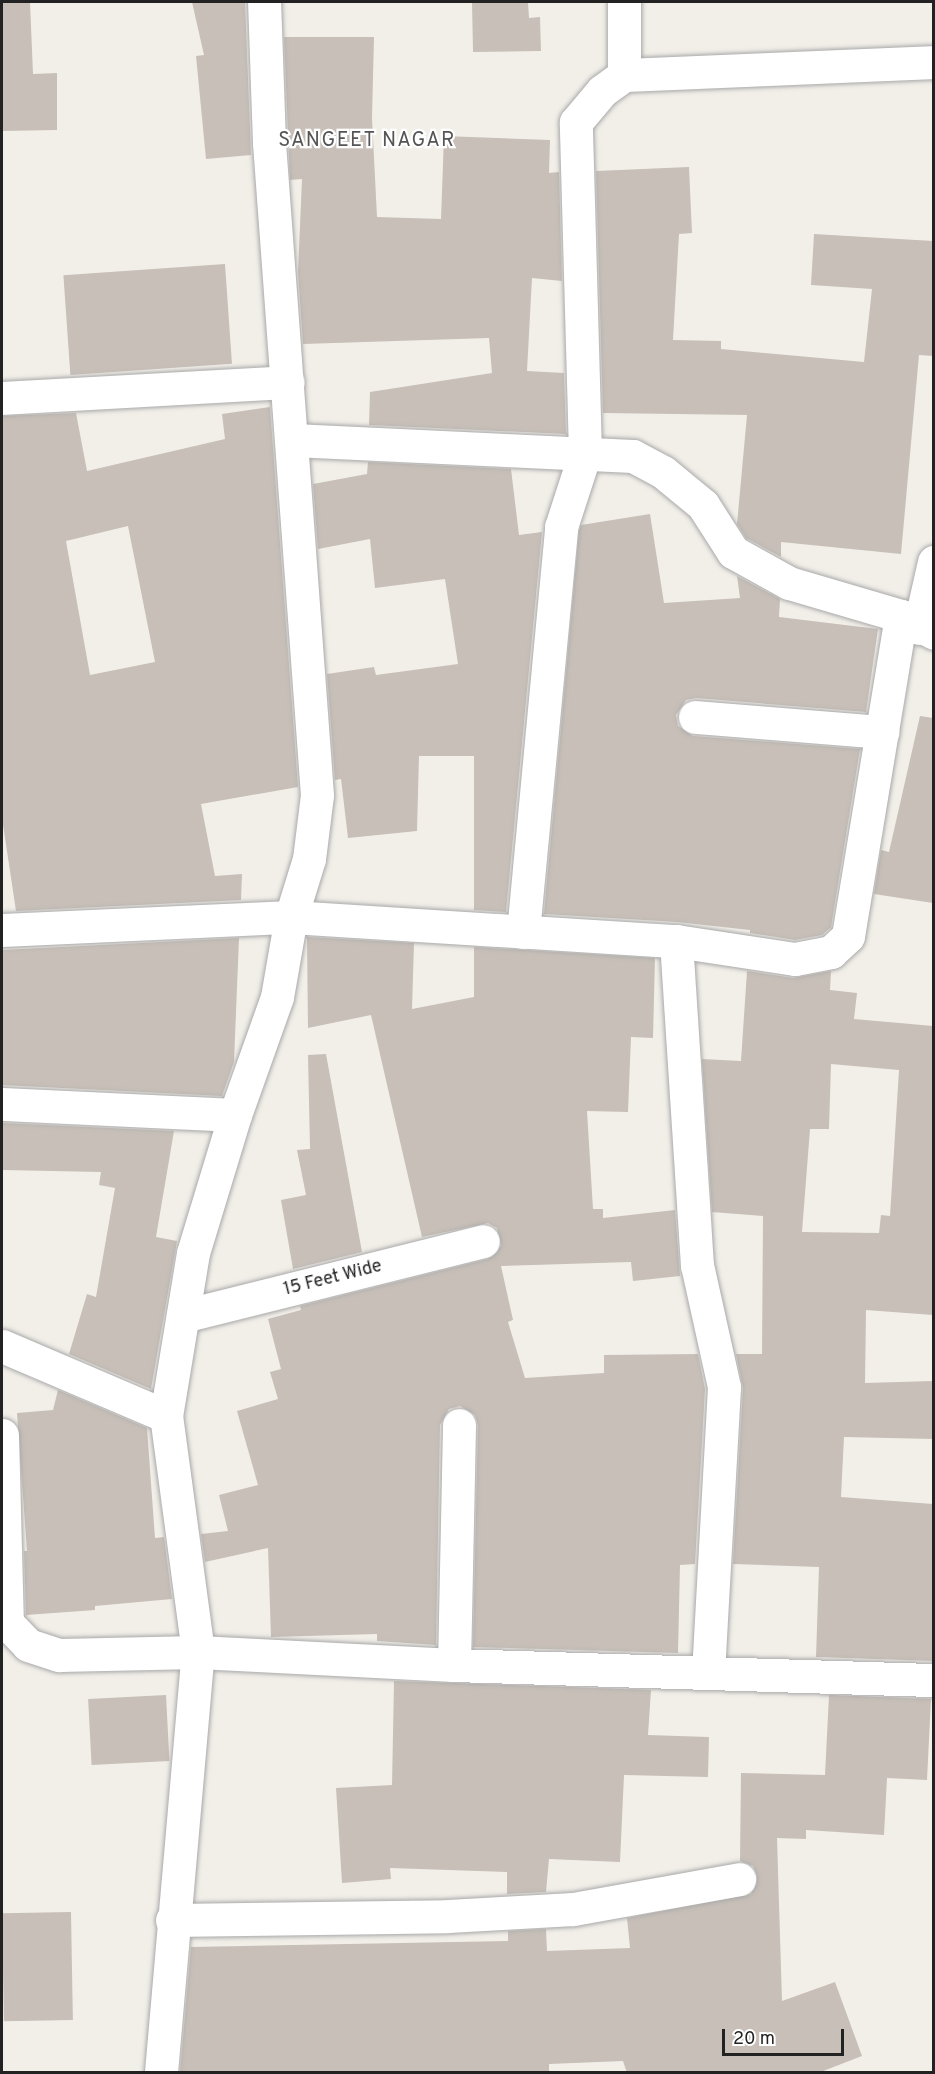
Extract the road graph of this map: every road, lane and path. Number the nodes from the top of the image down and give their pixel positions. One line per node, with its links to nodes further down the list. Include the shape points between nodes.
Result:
1 (264, 2): 5 (street, via 269,142)
2 (624, 2): 4 (street)
3 (933, 62): 4 (street)
4 (624, 75): 8 (street, via 602,91 576,122)
5 (288, 381): 6 (street); 7 (street)
6 (2, 398)
7 (293, 440): 8 (street); 13 (street, via 317,795 309,859)
8 (585, 453): 10 (street, via 633,456 663,472 703,505 733,552 789,583); 15 (street, via 561,527)
9 (933, 562): 10 (street)
10 (918, 625): 12 (street)
11 (695, 717): 12 (street)
12 (882, 732): 16 (street, via 848,936 831,952 795,959)
13 (291, 917): 14 (street); 15 (street); 18 (street, via 277,997)
14 (2, 930)
15 (523, 932): 16 (street)
16 (676, 941): 27 (street, via 697,1265 724,1387)
17 (2, 1104): 18 (street)
18 (235, 1115): 20 (street, via 193,1253)
19 (483, 1241): 20 (street, 15 Feet Wide)
20 (183, 1316): 22 (street)
21 (2, 1347): 22 (street)
22 (166, 1416): 25 (street)
23 (459, 1425): 26 (street)
24 (2, 1435): 25 (street, via 7,1623 28,1645 59,1655)
25 (198, 1652): 26 (street); 30 (street)
26 (454, 1665): 27 (street)
27 (708, 1672): 28 (street)
28 (933, 1680)
29 (739, 1879): 30 (street, via 573,1909 448,1916)
30 (172, 1920): 31 (street)
31 (161, 2073)

